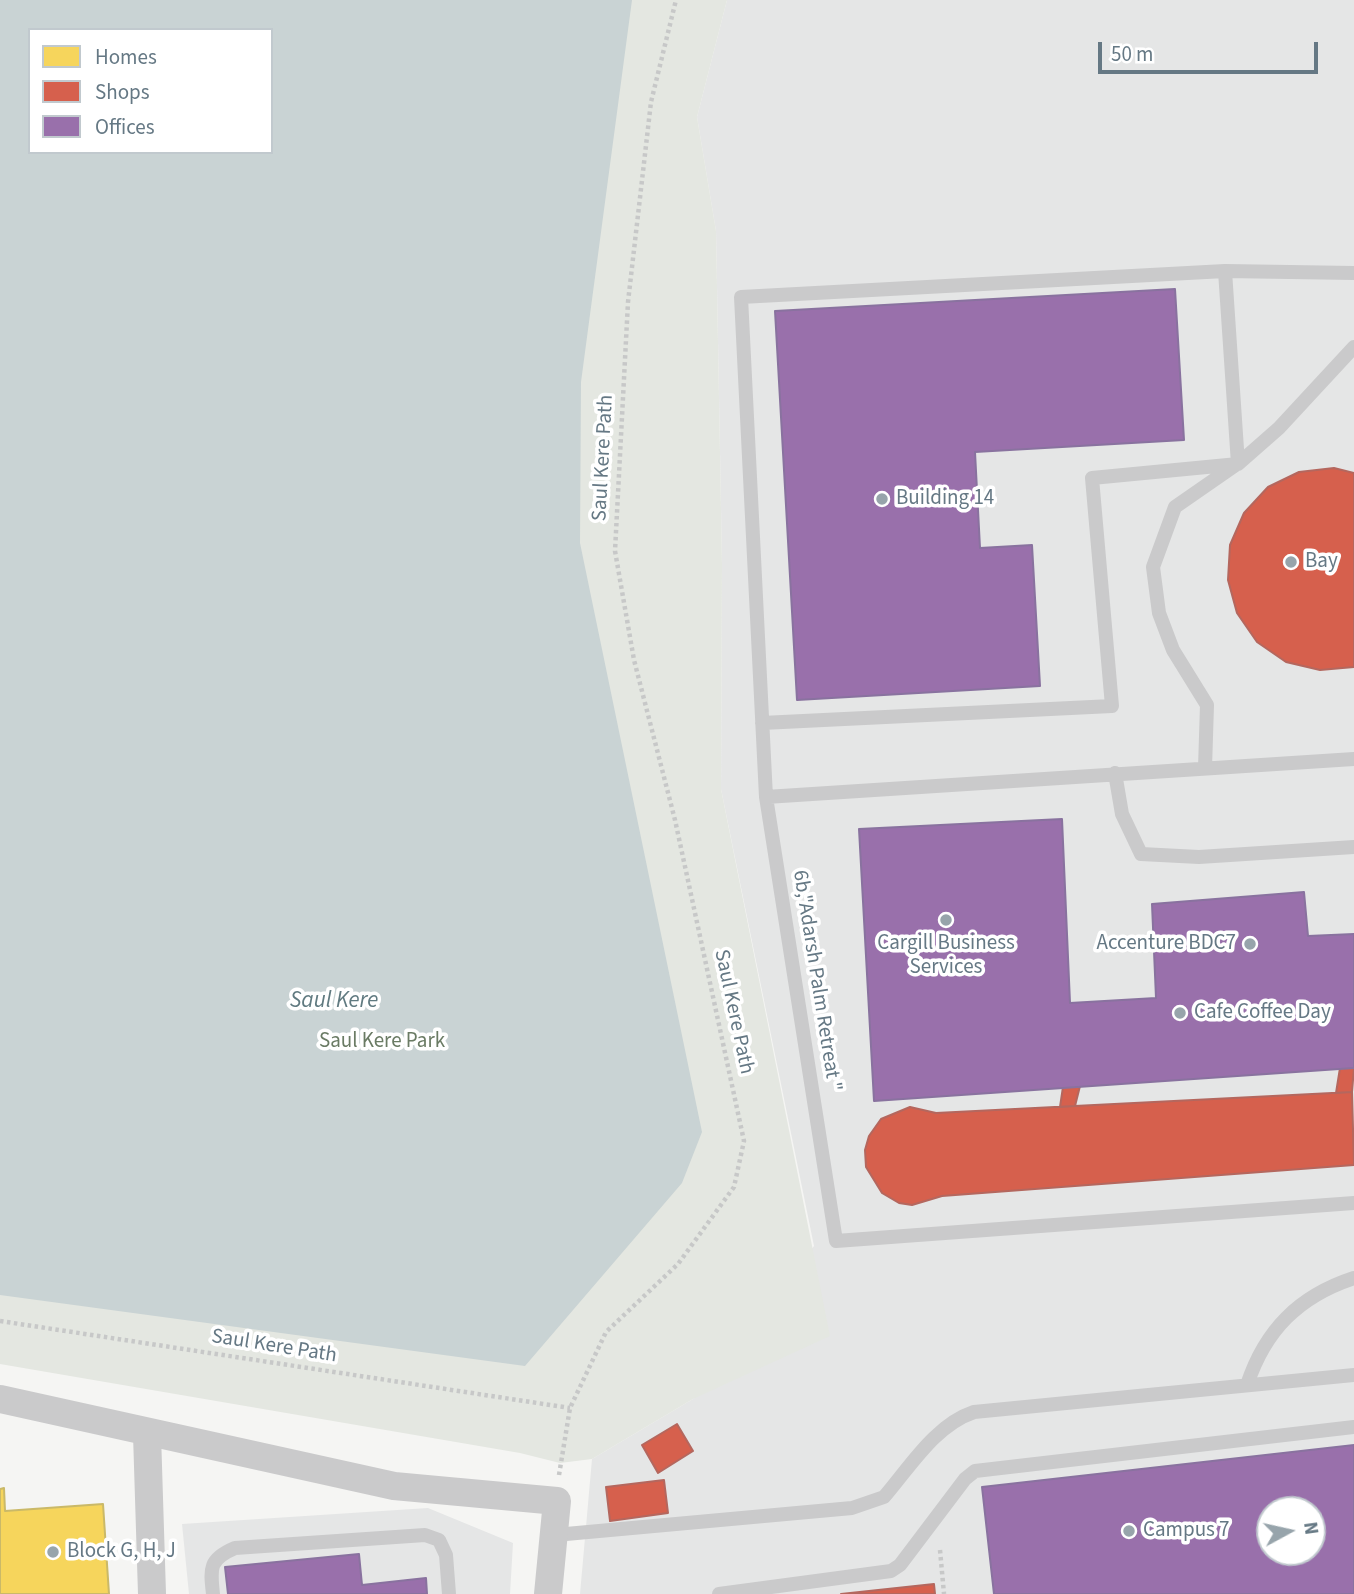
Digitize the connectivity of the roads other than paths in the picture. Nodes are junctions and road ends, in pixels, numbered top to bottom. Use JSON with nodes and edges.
{"nodes":[{"id":1,"x":1225,"y":271,"type":"junction"},
{"id":2,"x":1354,"y":273,"type":"edge"},
{"id":3,"x":1354,"y":347,"type":"edge"},
{"id":4,"x":1238,"y":464,"type":"junction"},
{"id":5,"x":762,"y":723,"type":"junction"},
{"id":6,"x":1354,"y":759,"type":"edge"},
{"id":7,"x":1205,"y":768,"type":"junction"},
{"id":8,"x":1115,"y":773,"type":"junction"},
{"id":9,"x":766,"y":797,"type":"junction"},
{"id":10,"x":1354,"y":846,"type":"edge"},
{"id":11,"x":1354,"y":1203,"type":"edge"},
{"id":12,"x":1354,"y":1278,"type":"edge"},
{"id":13,"x":1354,"y":1375,"type":"edge"},
{"id":14,"x":1247,"y":1385,"type":"junction"},
{"id":15,"x":0,"y":1399,"type":"edge"},
{"id":16,"x":1354,"y":1427,"type":"edge"},
{"id":17,"x":146,"y":1434,"type":"junction"},
{"id":18,"x":555,"y":1535,"type":"junction"},
{"id":19,"x":152,"y":1594,"type":"edge"},
{"id":20,"x":213,"y":1594,"type":"edge"},
{"id":21,"x":449,"y":1594,"type":"edge"},
{"id":22,"x":548,"y":1594,"type":"edge"},
{"id":23,"x":719,"y":1594,"type":"edge"}],
"edges":[{"from":1,"to":2,"type":"lane"},
{"from":1,"to":4,"type":"lane"},
{"from":1,"to":5,"type":"lane"},
{"from":3,"to":4,"type":"lane"},
{"from":4,"to":5,"type":"lane"},
{"from":4,"to":7,"type":"lane"},
{"from":5,"to":9,"type":"lane"},
{"from":6,"to":7,"type":"lane"},
{"from":7,"to":8,"type":"lane"},
{"from":8,"to":9,"type":"lane"},
{"from":8,"to":10,"type":"lane"},
{"from":9,"to":11,"type":"lane","name":"6b,\"Adarsh Palm Retreat \""},
{"from":12,"to":14,"type":"lane"},
{"from":13,"to":14,"type":"lane"},
{"from":14,"to":18,"type":"lane"},
{"from":15,"to":17,"type":"street"},
{"from":16,"to":23,"type":"lane"},
{"from":17,"to":18,"type":"street"},
{"from":17,"to":19,"type":"street"},
{"from":18,"to":22,"type":"street"},
{"from":20,"to":21,"type":"lane"}]}
